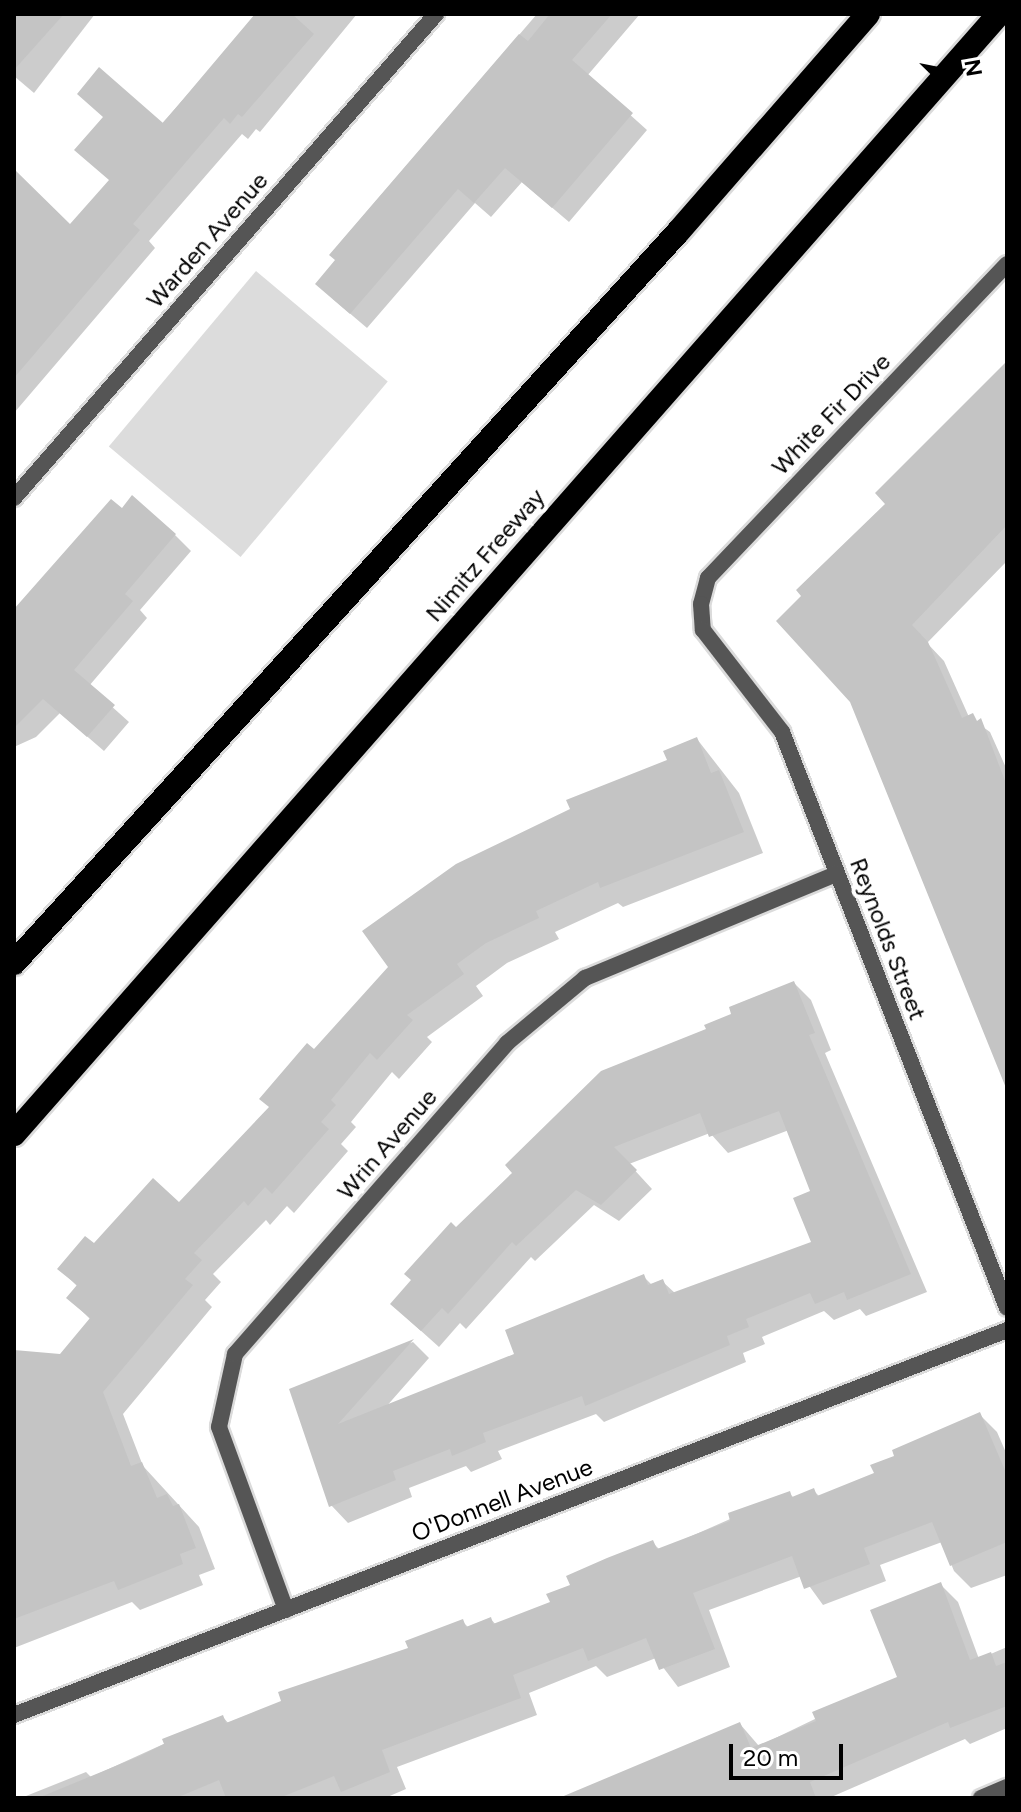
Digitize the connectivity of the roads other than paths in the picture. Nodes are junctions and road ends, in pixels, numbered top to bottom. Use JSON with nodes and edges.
{"nodes":[{"id":1,"x":436,"y":14,"type":"edge"},
{"id":2,"x":868,"y":14,"type":"edge"},
{"id":3,"x":999,"y":14,"type":"edge"},
{"id":4,"x":1007,"y":264,"type":"edge"},
{"id":5,"x":14,"y":498,"type":"edge"},
{"id":6,"x":701,"y":604,"type":"joint"},
{"id":7,"x":836,"y":874,"type":"junction"},
{"id":8,"x":14,"y":963,"type":"edge"},
{"id":9,"x":14,"y":1134,"type":"edge"},
{"id":10,"x":1007,"y":1308,"type":"edge"},
{"id":11,"x":1007,"y":1330,"type":"edge"},
{"id":12,"x":286,"y":1610,"type":"junction"},
{"id":13,"x":14,"y":1715,"type":"edge"},
{"id":14,"x":1007,"y":1787,"type":"edge"},
{"id":15,"x":981,"y":1798,"type":"edge"}],
"edges":[{"from":1,"to":5,"type":"street","name":"Warden Avenue"},
{"from":2,"to":8,"type":"highway"},
{"from":3,"to":9,"type":"highway","name":"Nimitz Freeway"},
{"from":4,"to":6,"type":"street","name":"White Fir Drive"},
{"from":6,"to":7,"type":"street","name":"Reynolds Street"},
{"from":7,"to":10,"type":"street","name":"Reynolds Street"},
{"from":7,"to":12,"type":"street","name":"Wrin Avenue"},
{"from":11,"to":12,"type":"street","name":"O'Donnell Avenue"},
{"from":12,"to":13,"type":"street","name":"O'Donnell Avenue"},
{"from":14,"to":15,"type":"street"}]}
